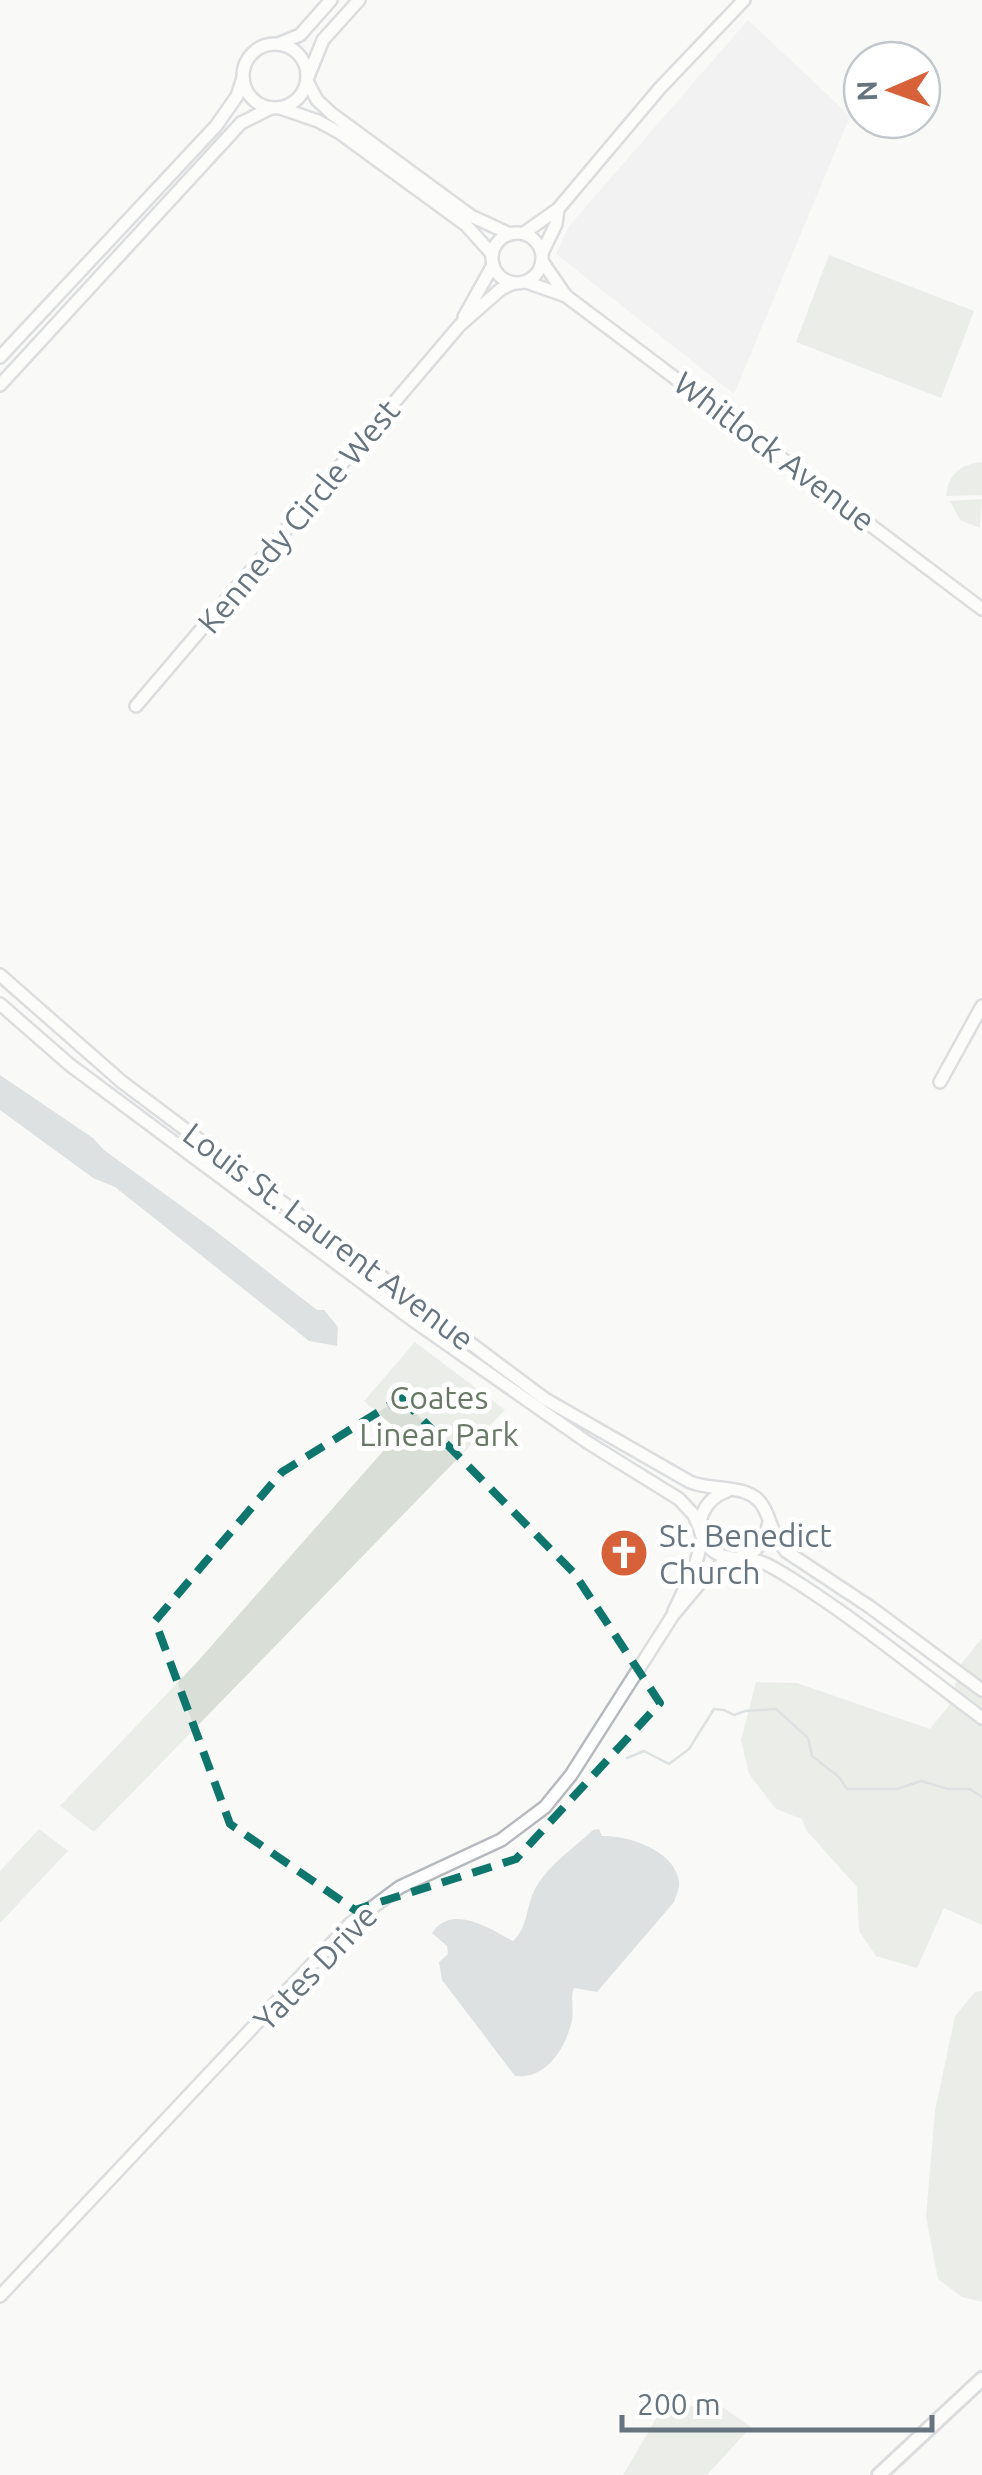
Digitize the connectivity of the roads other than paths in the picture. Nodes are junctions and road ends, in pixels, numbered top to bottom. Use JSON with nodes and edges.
{"nodes":[{"id":1,"x":332,"y":0,"type":"edge"},
{"id":2,"x":359,"y":0,"type":"edge"},
{"id":3,"x":744,"y":0,"type":"edge"},
{"id":4,"x":278,"y":44,"type":"junction"},
{"id":5,"x":242,"y":78,"type":"junction"},
{"id":6,"x":308,"y":80,"type":"junction"},
{"id":7,"x":276,"y":108,"type":"junction"},
{"id":8,"x":558,"y":209,"type":"junction"},
{"id":9,"x":517,"y":233,"type":"junction"},
{"id":10,"x":542,"y":257,"type":"junction"},
{"id":11,"x":493,"y":260,"type":"junction"},
{"id":12,"x":520,"y":282,"type":"junction"},
{"id":13,"x":566,"y":296,"type":"junction"},
{"id":14,"x":460,"y":325,"type":"junction"},
{"id":15,"x":0,"y":357,"type":"edge"},
{"id":16,"x":0,"y":385,"type":"edge"},
{"id":17,"x":982,"y":609,"type":"edge"},
{"id":18,"x":136,"y":706,"type":"dead end"},
{"id":19,"x":0,"y":976,"type":"edge"},
{"id":20,"x":0,"y":1004,"type":"edge"},
{"id":21,"x":982,"y":1006,"type":"edge"},
{"id":22,"x":940,"y":1082,"type":"dead end"},
{"id":23,"x":731,"y":1490,"type":"junction"},
{"id":24,"x":768,"y":1520,"type":"junction"},
{"id":25,"x":702,"y":1536,"type":"junction"},
{"id":26,"x":733,"y":1558,"type":"junction"},
{"id":27,"x":673,"y":1615,"type":"junction"},
{"id":28,"x":982,"y":1690,"type":"edge"},
{"id":29,"x":982,"y":1718,"type":"edge"},
{"id":30,"x":0,"y":2296,"type":"edge"},
{"id":31,"x":982,"y":2379,"type":"edge"},
{"id":32,"x":879,"y":2475,"type":"edge"}],
"edges":[{"from":1,"to":4,"type":"main road"},
{"from":2,"to":6,"type":"main road"},
{"from":3,"to":8,"type":"main road"},
{"from":4,"to":5,"type":"main road"},
{"from":4,"to":6,"type":"main road"},
{"from":5,"to":7,"type":"main road"},
{"from":5,"to":15,"type":"main road"},
{"from":6,"to":7,"type":"main road"},
{"from":6,"to":9,"type":"main road"},
{"from":7,"to":11,"type":"main road"},
{"from":7,"to":16,"type":"main road"},
{"from":8,"to":9,"type":"main road"},
{"from":8,"to":10,"type":"main road"},
{"from":9,"to":10,"type":"main road"},
{"from":9,"to":11,"type":"main road"},
{"from":10,"to":12,"type":"main road"},
{"from":10,"to":13,"type":"main road","name":"Whitlock Avenue"},
{"from":11,"to":12,"type":"main road"},
{"from":11,"to":14,"type":"main road","name":"Kennedy Circle West"},
{"from":12,"to":13,"type":"main road","name":"Whitlock Avenue"},
{"from":12,"to":14,"type":"main road","name":"Kennedy Circle West"},
{"from":13,"to":17,"type":"main road","name":"Whitlock Avenue"},
{"from":14,"to":18,"type":"main road","name":"Kennedy Circle West"},
{"from":19,"to":23,"type":"main road","name":"Louis St. Laurent Avenue"},
{"from":20,"to":25,"type":"main road","name":"Louis St. Laurent Avenue"},
{"from":21,"to":22,"type":"main road"},
{"from":23,"to":24,"type":"main road"},
{"from":23,"to":25,"type":"main road"},
{"from":24,"to":26,"type":"main road"},
{"from":24,"to":28,"type":"main road"},
{"from":25,"to":26,"type":"main road"},
{"from":25,"to":27,"type":"main road","name":"Yates Drive"},
{"from":26,"to":27,"type":"main road","name":"Yates Drive"},
{"from":26,"to":29,"type":"main road"},
{"from":27,"to":30,"type":"main road","name":"Yates Drive"},
{"from":31,"to":32,"type":"main road"}]}
